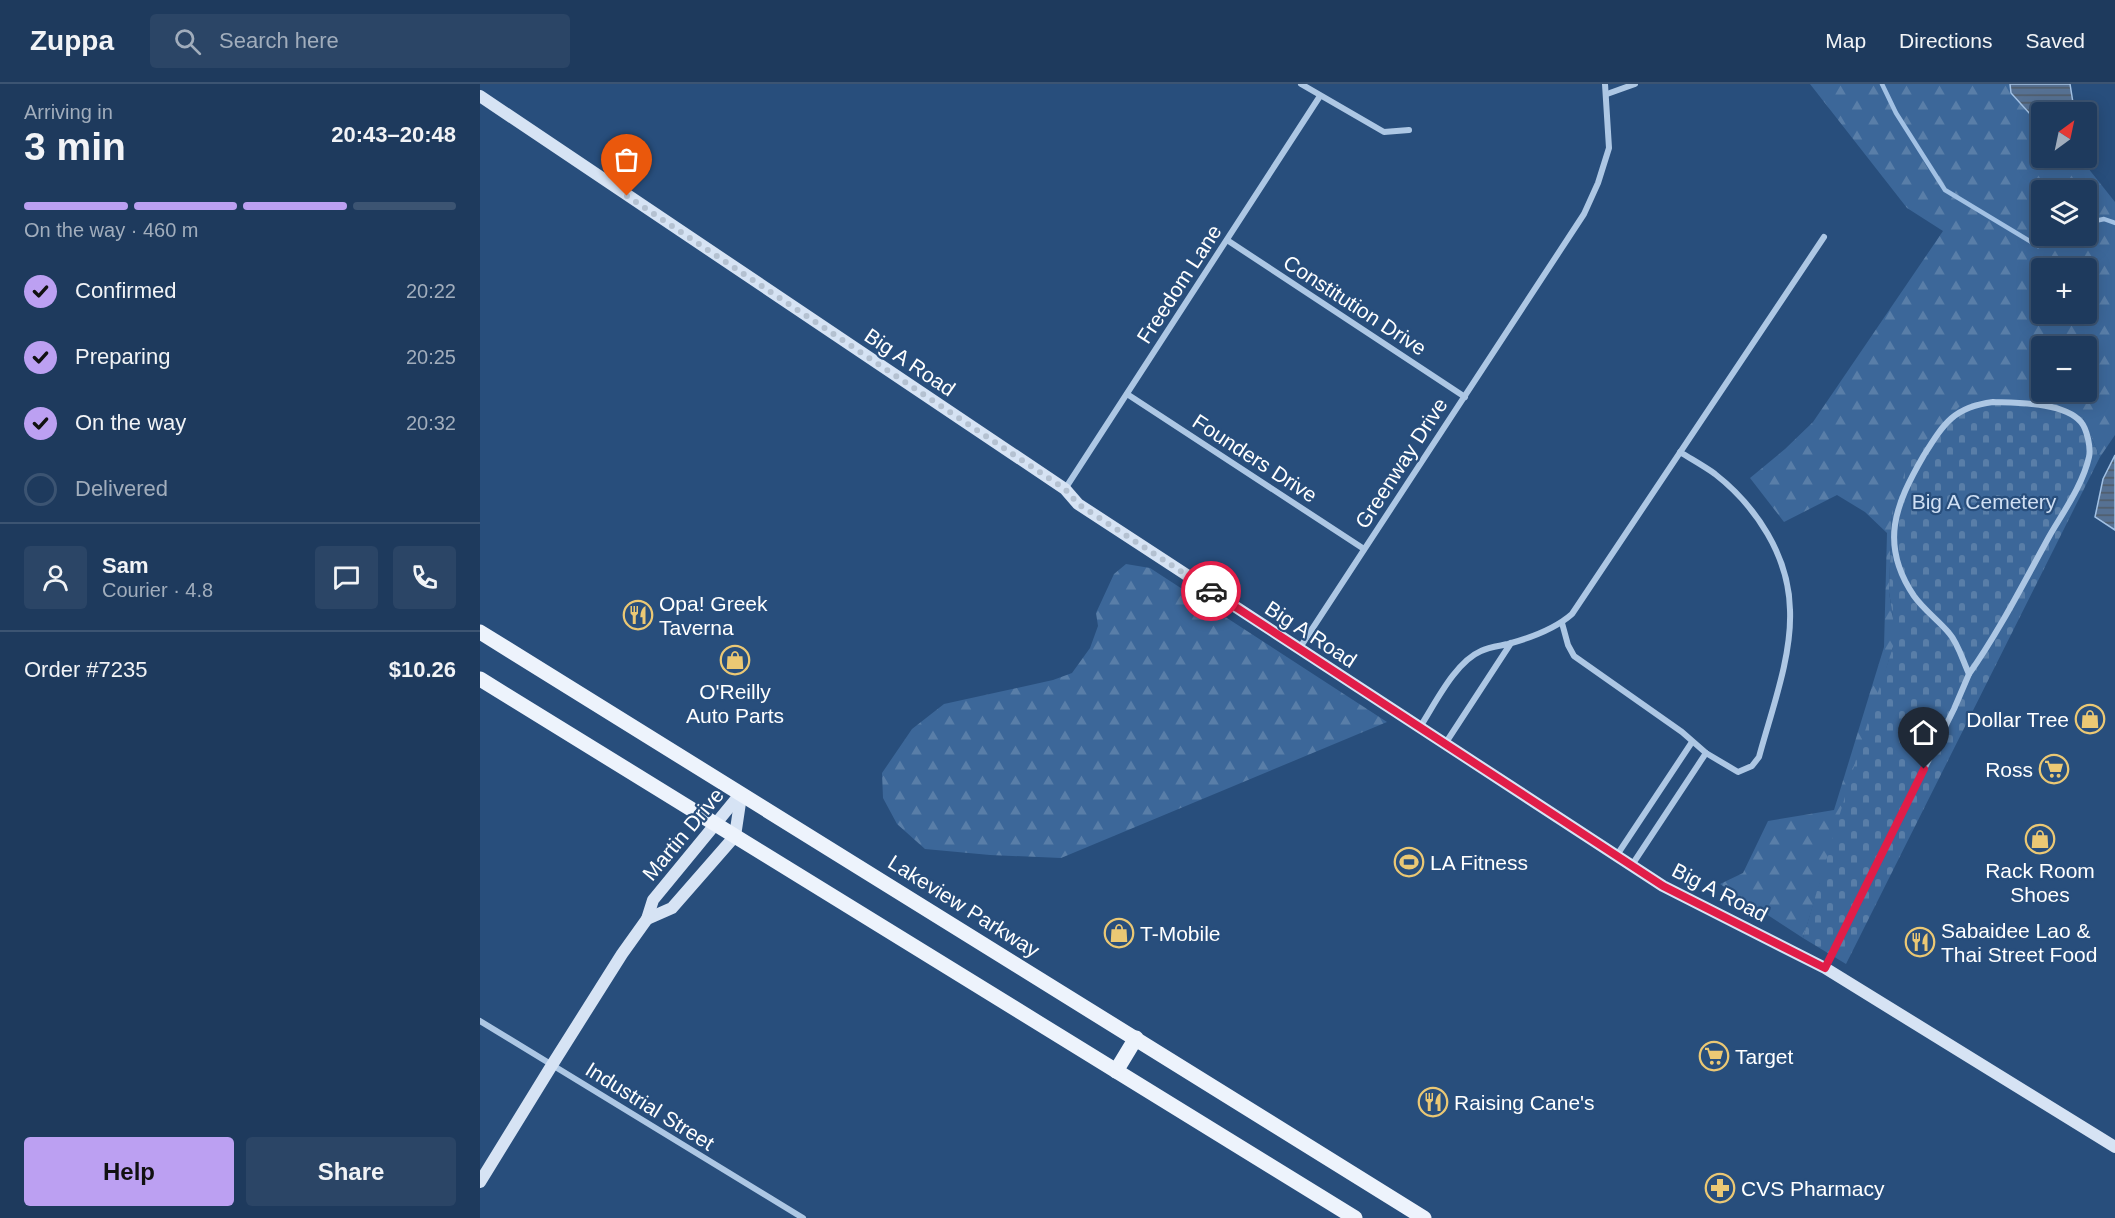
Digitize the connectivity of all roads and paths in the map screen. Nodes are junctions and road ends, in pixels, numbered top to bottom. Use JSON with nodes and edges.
{"nodes":[{"id":1,"x":1301,"y":84,"type":"edge"},
{"id":2,"x":1605,"y":84,"type":"edge"},
{"id":3,"x":1635,"y":84,"type":"edge"},
{"id":4,"x":1607,"y":94,"type":"junction"},
{"id":5,"x":480,"y":96,"type":"edge"},
{"id":6,"x":1320,"y":96,"type":"junction"},
{"id":7,"x":1409,"y":130,"type":"dead end"},
{"id":8,"x":1824,"y":237,"type":"dead end"},
{"id":9,"x":1227,"y":240,"type":"junction"},
{"id":10,"x":1127,"y":394,"type":"junction"},
{"id":11,"x":1465,"y":397,"type":"junction"},
{"id":12,"x":1680,"y":452,"type":"junction"},
{"id":13,"x":1065,"y":489,"type":"junction"},
{"id":14,"x":1364,"y":549,"type":"junction"},
{"id":15,"x":1563,"y":622,"type":"junction"},
{"id":16,"x":480,"y":632,"type":"edge"},
{"id":17,"x":1511,"y":643,"type":"junction"},
{"id":18,"x":1299,"y":649,"type":"junction"},
{"id":19,"x":1969,"y":674,"type":"junction"},
{"id":20,"x":480,"y":679,"type":"edge"},
{"id":21,"x":1419,"y":728,"type":"junction"},
{"id":22,"x":1692,"y":742,"type":"junction"},
{"id":23,"x":1445,"y":744,"type":"junction"},
{"id":24,"x":1706,"y":753,"type":"junction"},
{"id":25,"x":741,"y":793,"type":"junction"},
{"id":26,"x":716,"y":824,"type":"junction"},
{"id":27,"x":735,"y":836,"type":"junction"},
{"id":28,"x":1617,"y":855,"type":"junction"},
{"id":29,"x":1632,"y":865,"type":"junction"},
{"id":30,"x":647,"y":920,"type":"junction"},
{"id":31,"x":1825,"y":968,"type":"junction"},
{"id":32,"x":480,"y":1020,"type":"edge"},
{"id":33,"x":1137,"y":1038,"type":"junction"},
{"id":34,"x":552,"y":1065,"type":"junction"},
{"id":35,"x":1116,"y":1071,"type":"junction"},
{"id":36,"x":2115,"y":1147,"type":"edge"},
{"id":37,"x":480,"y":1182,"type":"edge"},
{"id":38,"x":803,"y":1218,"type":"edge"},
{"id":39,"x":1355,"y":1218,"type":"edge"},
{"id":40,"x":1424,"y":1218,"type":"edge"}],
"edges":[{"from":1,"to":6,"type":"street"},
{"from":2,"to":4,"type":"street","name":"Greenway Drive"},
{"from":3,"to":4,"type":"street"},
{"from":4,"to":11,"type":"street","name":"Greenway Drive"},
{"from":5,"to":13,"type":"street","name":"Big A Road"},
{"from":6,"to":7,"type":"street"},
{"from":6,"to":9,"type":"street","name":"Freedom Lane"},
{"from":8,"to":12,"type":"street"},
{"from":9,"to":10,"type":"street","name":"Freedom Lane"},
{"from":9,"to":11,"type":"street","name":"Constitution Drive"},
{"from":10,"to":13,"type":"street","name":"Freedom Lane"},
{"from":10,"to":14,"type":"street","name":"Founders Drive"},
{"from":11,"to":14,"type":"street","name":"Greenway Drive"},
{"from":12,"to":15,"type":"street"},
{"from":12,"to":24,"type":"street"},
{"from":13,"to":18,"type":"street","name":"Big A Road"},
{"from":14,"to":18,"type":"street","name":"Greenway Drive"},
{"from":15,"to":17,"type":"street"},
{"from":15,"to":22,"type":"street"},
{"from":16,"to":25,"type":"main road","name":"Lakeview Parkway"},
{"from":17,"to":21,"type":"street"},
{"from":17,"to":23,"type":"street"},
{"from":18,"to":21,"type":"street","name":"Big A Road"},
{"from":19,"to":19,"type":"street"},
{"from":19,"to":31,"type":"street"},
{"from":20,"to":26,"type":"main road"},
{"from":21,"to":23,"type":"street","name":"Big A Road"},
{"from":22,"to":24,"type":"street"},
{"from":22,"to":28,"type":"street"},
{"from":23,"to":28,"type":"street","name":"Big A Road"},
{"from":24,"to":29,"type":"street"},
{"from":25,"to":26,"type":"street","name":"Martin Drive"},
{"from":25,"to":27,"type":"street","name":"Martin Drive"},
{"from":25,"to":33,"type":"main road","name":"Lakeview Parkway"},
{"from":26,"to":27,"type":"main road"},
{"from":26,"to":30,"type":"street","name":"Martin Drive"},
{"from":27,"to":30,"type":"street","name":"Martin Drive"},
{"from":27,"to":35,"type":"main road"},
{"from":28,"to":29,"type":"street","name":"Big A Road"},
{"from":29,"to":31,"type":"street","name":"Big A Road"},
{"from":30,"to":34,"type":"street","name":"Martin Drive"},
{"from":31,"to":36,"type":"street","name":"Big A Road"},
{"from":32,"to":34,"type":"street","name":"Industrial Street"},
{"from":33,"to":35,"type":"main road"},
{"from":33,"to":40,"type":"main road","name":"Lakeview Parkway"},
{"from":34,"to":37,"type":"street","name":"Martin Drive"},
{"from":34,"to":38,"type":"street","name":"Industrial Street"},
{"from":35,"to":39,"type":"main road"}]}
